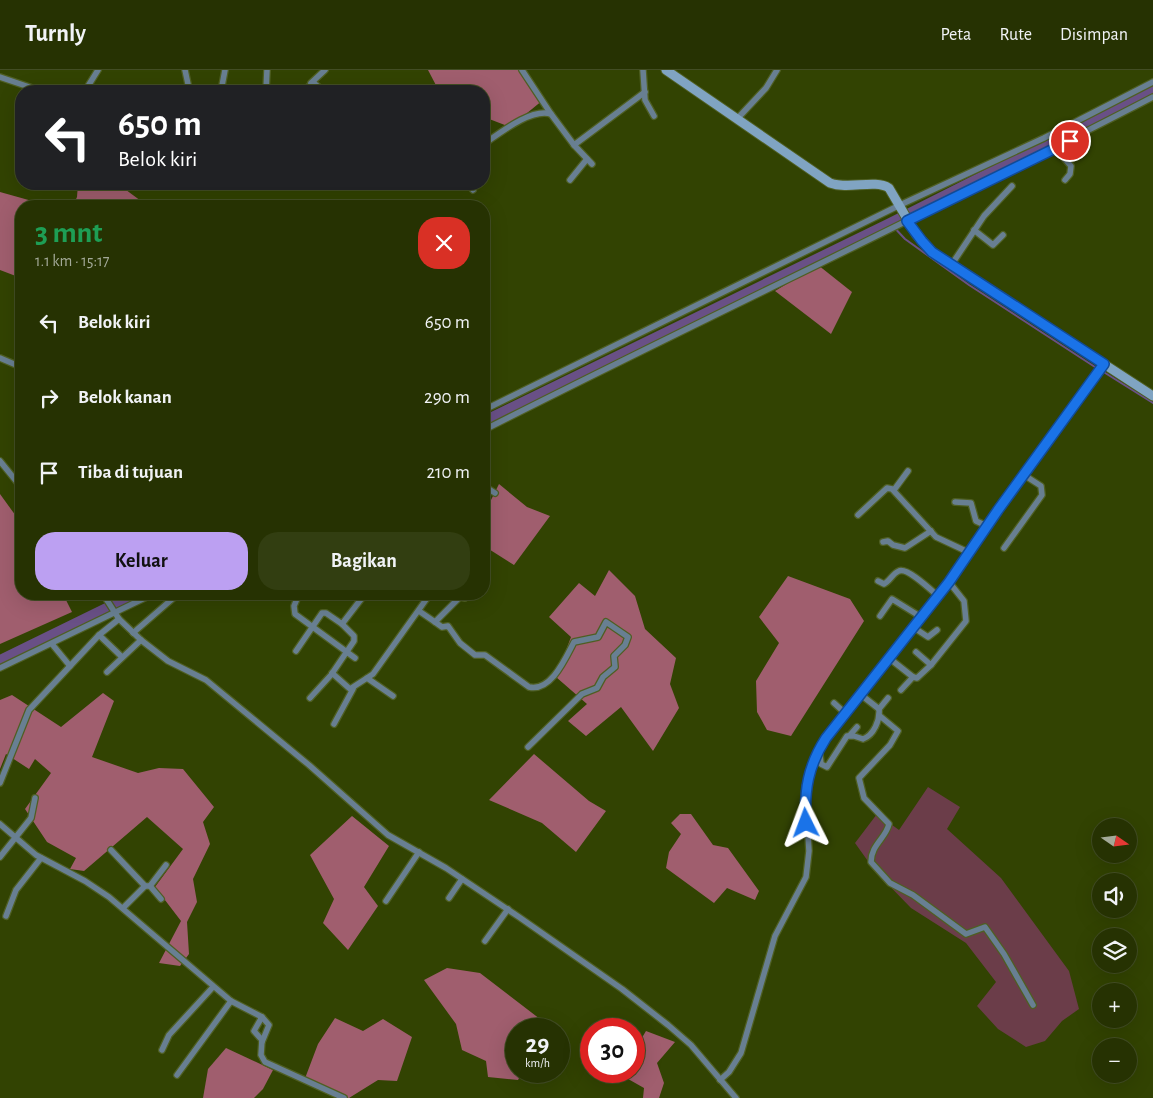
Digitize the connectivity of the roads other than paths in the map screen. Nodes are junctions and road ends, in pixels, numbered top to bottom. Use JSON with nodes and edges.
{"nodes":[{"id":1,"x":98,"y":70,"type":"edge"},
{"id":2,"x":185,"y":70,"type":"edge"},
{"id":3,"x":224,"y":70,"type":"edge"},
{"id":4,"x":266,"y":70,"type":"edge"},
{"id":5,"x":325,"y":70,"type":"edge"},
{"id":6,"x":523,"y":70,"type":"edge"},
{"id":7,"x":643,"y":70,"type":"edge"},
{"id":8,"x":666,"y":70,"type":"edge"},
{"id":9,"x":778,"y":70,"type":"edge"},
{"id":10,"x":0,"y":77,"type":"edge"},
{"id":11,"x":1153,"y":82,"type":"edge"},
{"id":12,"x":311,"y":83,"type":"junction"},
{"id":13,"x":23,"y":85,"type":"edge"},
{"id":14,"x":89,"y":85,"type":"edge"},
{"id":15,"x":188,"y":85,"type":"edge"},
{"id":16,"x":222,"y":85,"type":"edge"},
{"id":17,"x":266,"y":85,"type":"edge"},
{"id":18,"x":309,"y":85,"type":"edge"},
{"id":19,"x":317,"y":85,"type":"edge"},
{"id":20,"x":645,"y":92,"type":"junction"},
{"id":21,"x":1153,"y":97,"type":"edge"},
{"id":22,"x":550,"y":114,"type":"junction"},
{"id":23,"x":654,"y":116,"type":"dead end"},
{"id":24,"x":737,"y":119,"type":"junction"},
{"id":25,"x":490,"y":140,"type":"edge"},
{"id":26,"x":574,"y":145,"type":"junction"},
{"id":27,"x":1055,"y":148,"type":"junction"},
{"id":28,"x":587,"y":159,"type":"junction"},
{"id":29,"x":592,"y":164,"type":"dead end"},
{"id":30,"x":570,"y":180,"type":"dead end"},
{"id":31,"x":1065,"y":180,"type":"dead end"},
{"id":32,"x":1012,"y":186,"type":"dead end"},
{"id":33,"x":901,"y":207,"type":"junction"},
{"id":34,"x":907,"y":220,"type":"junction"},
{"id":35,"x":974,"y":230,"type":"junction"},
{"id":36,"x":1003,"y":234,"type":"dead end"},
{"id":37,"x":952,"y":264,"type":"junction"},
{"id":38,"x":0,"y":358,"type":"edge"},
{"id":39,"x":15,"y":364,"type":"edge"},
{"id":40,"x":1101,"y":368,"type":"junction"},
{"id":41,"x":1153,"y":396,"type":"edge"},
{"id":42,"x":490,"y":407,"type":"edge"},
{"id":43,"x":490,"y":427,"type":"edge"},
{"id":44,"x":0,"y":461,"type":"edge"},
{"id":45,"x":908,"y":470,"type":"dead end"},
{"id":46,"x":1024,"y":475,"type":"junction"},
{"id":47,"x":15,"y":478,"type":"edge"},
{"id":48,"x":490,"y":489,"type":"edge"},
{"id":49,"x":894,"y":490,"type":"junction"},
{"id":50,"x":495,"y":492,"type":"dead end"},
{"id":51,"x":955,"y":502,"type":"dead end"},
{"id":52,"x":858,"y":515,"type":"dead end"},
{"id":53,"x":986,"y":526,"type":"junction"},
{"id":54,"x":931,"y":531,"type":"junction"},
{"id":55,"x":883,"y":542,"type":"dead end"},
{"id":56,"x":1004,"y":548,"type":"dead end"},
{"id":57,"x":968,"y":552,"type":"junction"},
{"id":58,"x":878,"y":581,"type":"dead end"},
{"id":59,"x":949,"y":582,"type":"junction"},
{"id":60,"x":938,"y":596,"type":"junction"},
{"id":61,"x":106,"y":600,"type":"edge"},
{"id":62,"x":141,"y":600,"type":"edge"},
{"id":63,"x":171,"y":600,"type":"edge"},
{"id":64,"x":296,"y":600,"type":"edge"},
{"id":65,"x":360,"y":600,"type":"edge"},
{"id":66,"x":425,"y":600,"type":"edge"},
{"id":67,"x":456,"y":600,"type":"edge"},
{"id":68,"x":419,"y":611,"type":"junction"},
{"id":69,"x":114,"y":612,"type":"junction"},
{"id":70,"x":880,"y":616,"type":"dead end"},
{"id":71,"x":921,"y":617,"type":"junction"},
{"id":72,"x":119,"y":619,"type":"junction"},
{"id":73,"x":435,"y":622,"type":"junction"},
{"id":74,"x":342,"y":624,"type":"junction"},
{"id":75,"x":311,"y":627,"type":"junction"},
{"id":76,"x":913,"y":628,"type":"junction"},
{"id":77,"x":937,"y":630,"type":"dead end"},
{"id":78,"x":133,"y":633,"type":"junction"},
{"id":79,"x":99,"y":635,"type":"junction"},
{"id":80,"x":141,"y":640,"type":"junction"},
{"id":81,"x":52,"y":644,"type":"junction"},
{"id":82,"x":296,"y":651,"type":"dead end"},
{"id":83,"x":348,"y":652,"type":"junction"},
{"id":84,"x":916,"y":652,"type":"dead end"},
{"id":85,"x":122,"y":657,"type":"junction"},
{"id":86,"x":355,"y":658,"type":"dead end"},
{"id":87,"x":889,"y":658,"type":"junction"},
{"id":88,"x":931,"y":665,"type":"junction"},
{"id":89,"x":70,"y":666,"type":"junction"},
{"id":90,"x":0,"y":668,"type":"edge"},
{"id":91,"x":107,"y":672,"type":"dead end"},
{"id":92,"x":332,"y":673,"type":"junction"},
{"id":93,"x":912,"y":677,"type":"junction"},
{"id":94,"x":367,"y":678,"type":"junction"},
{"id":95,"x":354,"y":689,"type":"junction"},
{"id":96,"x":901,"y":690,"type":"dead end"},
{"id":97,"x":860,"y":694,"type":"junction"},
{"id":98,"x":393,"y":696,"type":"dead end"},
{"id":99,"x":310,"y":698,"type":"dead end"},
{"id":100,"x":888,"y":698,"type":"dead end"},
{"id":101,"x":834,"y":703,"type":"dead end"},
{"id":102,"x":879,"y":709,"type":"junction"},
{"id":103,"x":845,"y":713,"type":"junction"},
{"id":104,"x":880,"y":716,"type":"junction"},
{"id":105,"x":334,"y":724,"type":"dead end"},
{"id":106,"x":856,"y":727,"type":"dead end"},
{"id":107,"x":850,"y":735,"type":"junction"},
{"id":108,"x":528,"y":747,"type":"dead end"},
{"id":109,"x":817,"y":753,"type":"junction"},
{"id":110,"x":0,"y":783,"type":"edge"},
{"id":111,"x":35,"y":798,"type":"dead end"},
{"id":112,"x":0,"y":824,"type":"edge"},
{"id":113,"x":14,"y":837,"type":"junction"},
{"id":114,"x":111,"y":850,"type":"dead end"},
{"id":115,"x":419,"y":852,"type":"junction"},
{"id":116,"x":0,"y":857,"type":"edge"},
{"id":117,"x":41,"y":858,"type":"junction"},
{"id":118,"x":166,"y":865,"type":"dead end"},
{"id":119,"x":462,"y":879,"type":"junction"},
{"id":120,"x":147,"y":886,"type":"junction"},
{"id":121,"x":449,"y":898,"type":"dead end"},
{"id":122,"x":162,"y":899,"type":"dead end"},
{"id":123,"x":386,"y":901,"type":"dead end"},
{"id":124,"x":123,"y":908,"type":"junction"},
{"id":125,"x":508,"y":910,"type":"junction"},
{"id":126,"x":6,"y":916,"type":"dead end"},
{"id":127,"x":485,"y":941,"type":"dead end"},
{"id":128,"x":213,"y":987,"type":"junction"},
{"id":129,"x":231,"y":1002,"type":"junction"},
{"id":130,"x":1033,"y":1005,"type":"dead end"},
{"id":131,"x":262,"y":1017,"type":"junction"},
{"id":132,"x":262,"y":1042,"type":"junction"},
{"id":133,"x":162,"y":1050,"type":"dead end"},
{"id":134,"x":177,"y":1075,"type":"dead end"},
{"id":135,"x":720,"y":1080,"type":"junction"},
{"id":136,"x":344,"y":1098,"type":"edge"},
{"id":137,"x":736,"y":1098,"type":"edge"}],
"edges":[{"from":1,"to":14,"type":"street"},
{"from":2,"to":15,"type":"street"},
{"from":3,"to":16,"type":"street"},
{"from":4,"to":17,"type":"street"},
{"from":5,"to":12,"type":"street"},
{"from":6,"to":22,"type":"street"},
{"from":7,"to":20,"type":"street"},
{"from":8,"to":24,"type":"main road"},
{"from":9,"to":24,"type":"street"},
{"from":10,"to":13,"type":"street"},
{"from":11,"to":33,"type":"street"},
{"from":12,"to":18,"type":"street"},
{"from":12,"to":19,"type":"street"},
{"from":20,"to":23,"type":"street"},
{"from":20,"to":26,"type":"street"},
{"from":21,"to":27,"type":"street"},
{"from":22,"to":25,"type":"street"},
{"from":22,"to":26,"type":"street"},
{"from":24,"to":33,"type":"main road"},
{"from":26,"to":28,"type":"street"},
{"from":27,"to":31,"type":"street"},
{"from":27,"to":34,"type":"street"},
{"from":28,"to":29,"type":"street"},
{"from":28,"to":30,"type":"street"},
{"from":32,"to":35,"type":"street"},
{"from":33,"to":34,"type":"main road"},
{"from":33,"to":42,"type":"street"},
{"from":34,"to":37,"type":"main road"},
{"from":34,"to":43,"type":"street"},
{"from":35,"to":36,"type":"street"},
{"from":35,"to":37,"type":"street"},
{"from":37,"to":40,"type":"main road"},
{"from":38,"to":39,"type":"street"},
{"from":40,"to":41,"type":"main road"},
{"from":40,"to":46,"type":"street"},
{"from":44,"to":47,"type":"street"},
{"from":45,"to":49,"type":"street"},
{"from":46,"to":53,"type":"street"},
{"from":46,"to":56,"type":"street"},
{"from":48,"to":50,"type":"street"},
{"from":49,"to":52,"type":"street"},
{"from":49,"to":54,"type":"street"},
{"from":51,"to":53,"type":"street"},
{"from":53,"to":57,"type":"street"},
{"from":54,"to":55,"type":"street"},
{"from":54,"to":57,"type":"street"},
{"from":57,"to":59,"type":"street"},
{"from":58,"to":60,"type":"street"},
{"from":59,"to":60,"type":"street"},
{"from":59,"to":88,"type":"street"},
{"from":60,"to":71,"type":"street"},
{"from":61,"to":69,"type":"street"},
{"from":62,"to":69,"type":"street"},
{"from":63,"to":78,"type":"street"},
{"from":64,"to":75,"type":"street"},
{"from":65,"to":74,"type":"street"},
{"from":66,"to":68,"type":"street"},
{"from":67,"to":73,"type":"street"},
{"from":68,"to":73,"type":"street"},
{"from":68,"to":94,"type":"street"},
{"from":69,"to":72,"type":"street"},
{"from":69,"to":81,"type":"street"},
{"from":70,"to":71,"type":"street"},
{"from":71,"to":76,"type":"street"},
{"from":72,"to":78,"type":"street"},
{"from":72,"to":79,"type":"street"},
{"from":73,"to":108,"type":"street"},
{"from":74,"to":75,"type":"street"},
{"from":74,"to":83,"type":"street"},
{"from":75,"to":82,"type":"street"},
{"from":75,"to":83,"type":"street"},
{"from":76,"to":77,"type":"street"},
{"from":76,"to":87,"type":"street"},
{"from":78,"to":80,"type":"street"},
{"from":79,"to":85,"type":"street"},
{"from":79,"to":89,"type":"street"},
{"from":80,"to":85,"type":"street"},
{"from":80,"to":115,"type":"street"},
{"from":81,"to":89,"type":"street"},
{"from":81,"to":90,"type":"street"},
{"from":83,"to":86,"type":"street"},
{"from":83,"to":92,"type":"street"},
{"from":84,"to":88,"type":"street"},
{"from":85,"to":91,"type":"street"},
{"from":87,"to":93,"type":"street"},
{"from":87,"to":97,"type":"street"},
{"from":88,"to":93,"type":"street"},
{"from":89,"to":110,"type":"street"},
{"from":92,"to":95,"type":"street"},
{"from":92,"to":99,"type":"street"},
{"from":93,"to":96,"type":"street"},
{"from":94,"to":95,"type":"street"},
{"from":94,"to":98,"type":"street"},
{"from":95,"to":105,"type":"street"},
{"from":97,"to":102,"type":"street"},
{"from":97,"to":103,"type":"street"},
{"from":100,"to":102,"type":"street"},
{"from":101,"to":103,"type":"street"},
{"from":102,"to":104,"type":"street"},
{"from":103,"to":109,"type":"street"},
{"from":104,"to":107,"type":"street"},
{"from":104,"to":130,"type":"street"},
{"from":106,"to":107,"type":"street"},
{"from":107,"to":109,"type":"street"},
{"from":109,"to":135,"type":"street"},
{"from":111,"to":113,"type":"street"},
{"from":112,"to":113,"type":"street"},
{"from":113,"to":116,"type":"street"},
{"from":113,"to":117,"type":"street"},
{"from":114,"to":120,"type":"street"},
{"from":115,"to":119,"type":"street"},
{"from":115,"to":123,"type":"street"},
{"from":117,"to":124,"type":"street"},
{"from":117,"to":126,"type":"street"},
{"from":118,"to":120,"type":"street"},
{"from":119,"to":121,"type":"street"},
{"from":119,"to":125,"type":"street"},
{"from":120,"to":122,"type":"street"},
{"from":120,"to":124,"type":"street"},
{"from":124,"to":128,"type":"street"},
{"from":125,"to":127,"type":"street"},
{"from":125,"to":135,"type":"street"},
{"from":128,"to":129,"type":"street"},
{"from":128,"to":133,"type":"street"},
{"from":129,"to":131,"type":"street"},
{"from":129,"to":134,"type":"street"},
{"from":131,"to":132,"type":"street"},
{"from":131,"to":132,"type":"street"},
{"from":132,"to":136,"type":"street"},
{"from":135,"to":137,"type":"street"}]}
